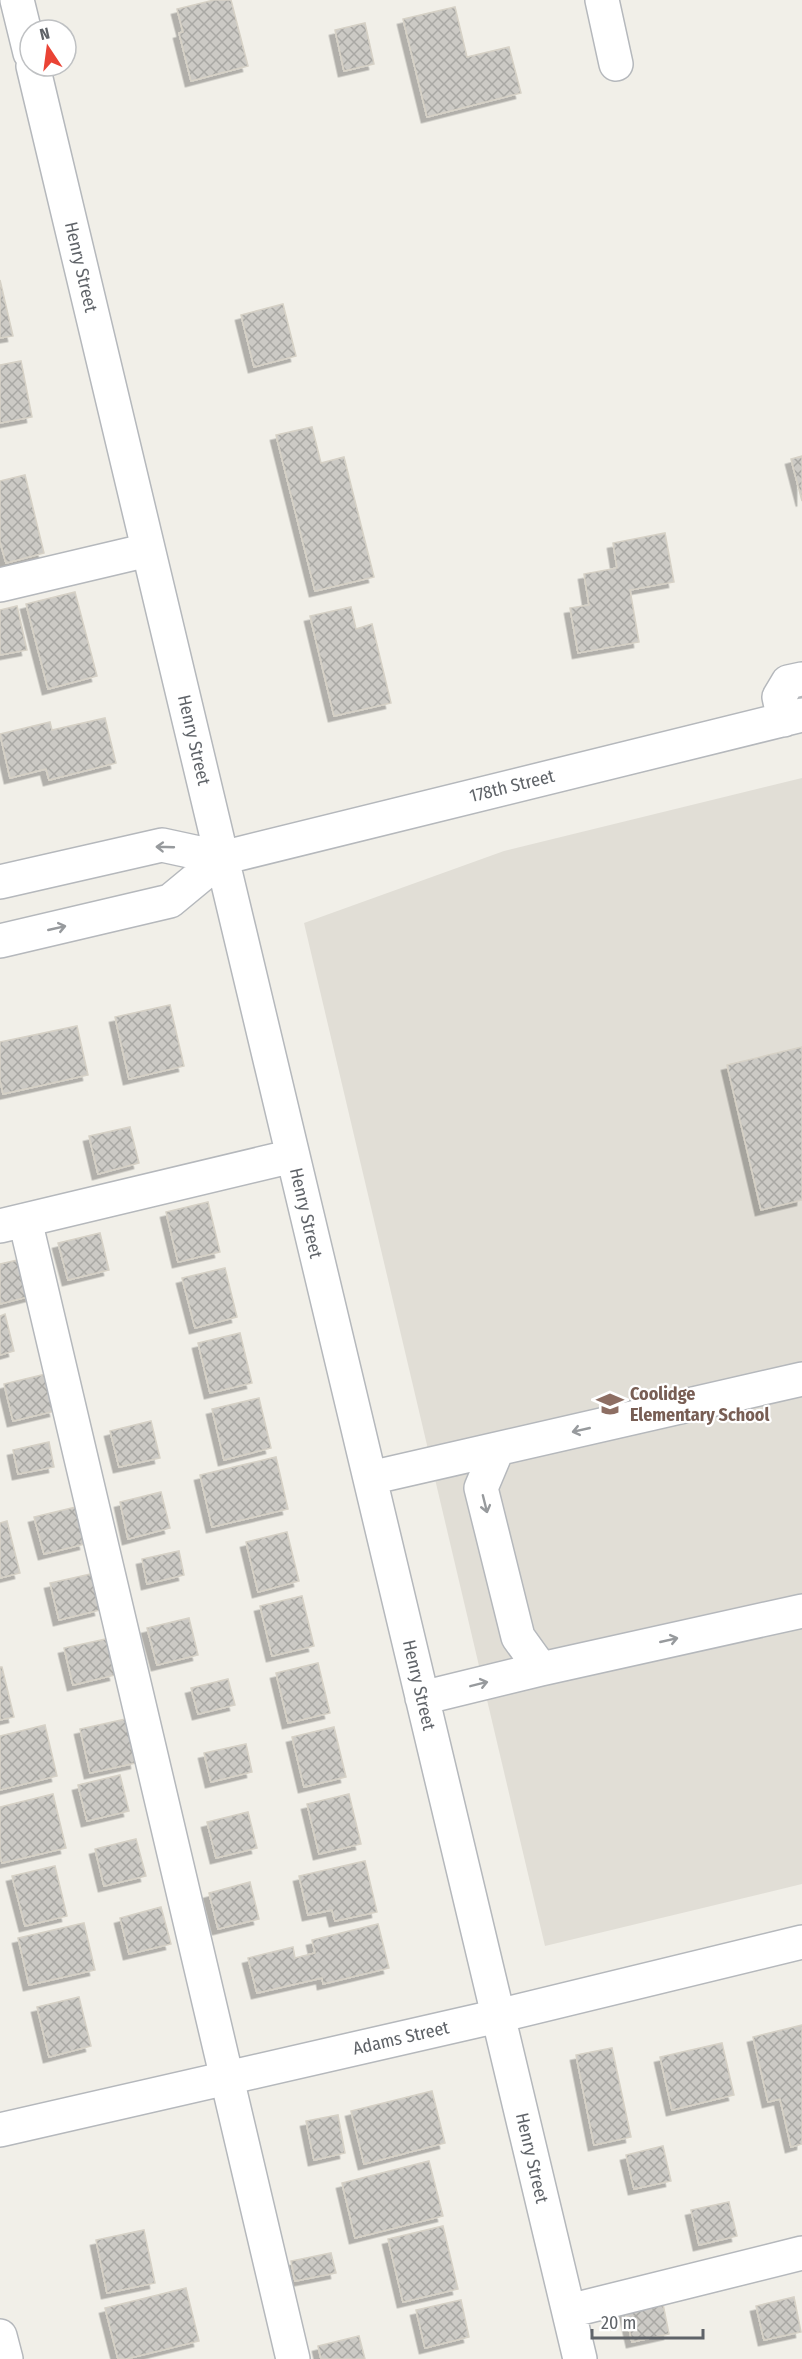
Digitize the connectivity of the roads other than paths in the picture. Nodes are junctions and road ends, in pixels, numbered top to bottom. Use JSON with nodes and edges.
{"nodes":[{"id":1,"x":17,"y":0,"type":"edge"},
{"id":2,"x":602,"y":0,"type":"edge"},
{"id":3,"x":21,"y":18,"type":"edge"},
{"id":4,"x":616,"y":64,"type":"dead end"},
{"id":5,"x":36,"y":78,"type":"edge"},
{"id":6,"x":148,"y":550,"type":"junction"},
{"id":7,"x":0,"y":585,"type":"edge"},
{"id":8,"x":802,"y":679,"type":"edge"},
{"id":9,"x":793,"y":717,"type":"edge"},
{"id":10,"x":222,"y":858,"type":"junction"},
{"id":11,"x":0,"y":882,"type":"edge"},
{"id":12,"x":0,"y":941,"type":"edge"},
{"id":13,"x":293,"y":1156,"type":"junction"},
{"id":14,"x":12,"y":1223,"type":"edge"},
{"id":15,"x":802,"y":1379,"type":"edge"},
{"id":16,"x":497,"y":1450,"type":"junction"},
{"id":17,"x":370,"y":1478,"type":"junction"},
{"id":18,"x":802,"y":1611,"type":"edge"},
{"id":19,"x":541,"y":1669,"type":"junction"},
{"id":20,"x":422,"y":1698,"type":"junction"},
{"id":21,"x":802,"y":1942,"type":"edge"},
{"id":22,"x":498,"y":2016,"type":"junction"},
{"id":23,"x":227,"y":2078,"type":"junction"},
{"id":24,"x":0,"y":2130,"type":"edge"},
{"id":25,"x":802,"y":2253,"type":"edge"},
{"id":26,"x":569,"y":2311,"type":"junction"},
{"id":27,"x":0,"y":2336,"type":"edge"},
{"id":28,"x":6,"y":2359,"type":"edge"},
{"id":29,"x":293,"y":2359,"type":"edge"},
{"id":30,"x":580,"y":2359,"type":"edge"}],
"edges":[{"from":1,"to":3,"type":"street"},
{"from":2,"to":4,"type":"street"},
{"from":5,"to":6,"type":"street","name":"Henry Street"},
{"from":6,"to":7,"type":"street"},
{"from":6,"to":10,"type":"street","name":"Henry Street"},
{"from":8,"to":9,"type":"street"},
{"from":9,"to":10,"type":"street","name":"178th Street"},
{"from":10,"to":11,"type":"street","name":"178th Street","one_way":true},
{"from":12,"to":10,"type":"street","name":"178th Street","one_way":true},
{"from":10,"to":13,"type":"street","name":"Henry Street"},
{"from":13,"to":14,"type":"street"},
{"from":13,"to":17,"type":"street","name":"Henry Street"},
{"from":14,"to":23,"type":"street"},
{"from":15,"to":16,"type":"street","one_way":true},
{"from":16,"to":17,"type":"street"},
{"from":16,"to":19,"type":"street","one_way":true},
{"from":17,"to":20,"type":"street","name":"Henry Street"},
{"from":19,"to":18,"type":"street","one_way":true},
{"from":20,"to":19,"type":"street","one_way":true},
{"from":20,"to":22,"type":"street","name":"Henry Street"},
{"from":21,"to":22,"type":"street","name":"Adams Street"},
{"from":22,"to":23,"type":"street","name":"Adams Street"},
{"from":22,"to":26,"type":"street","name":"Henry Street"},
{"from":23,"to":24,"type":"street","name":"Adams Street"},
{"from":23,"to":29,"type":"street"},
{"from":25,"to":26,"type":"street"},
{"from":26,"to":30,"type":"street","name":"Henry Street"},
{"from":27,"to":28,"type":"street"}]}
